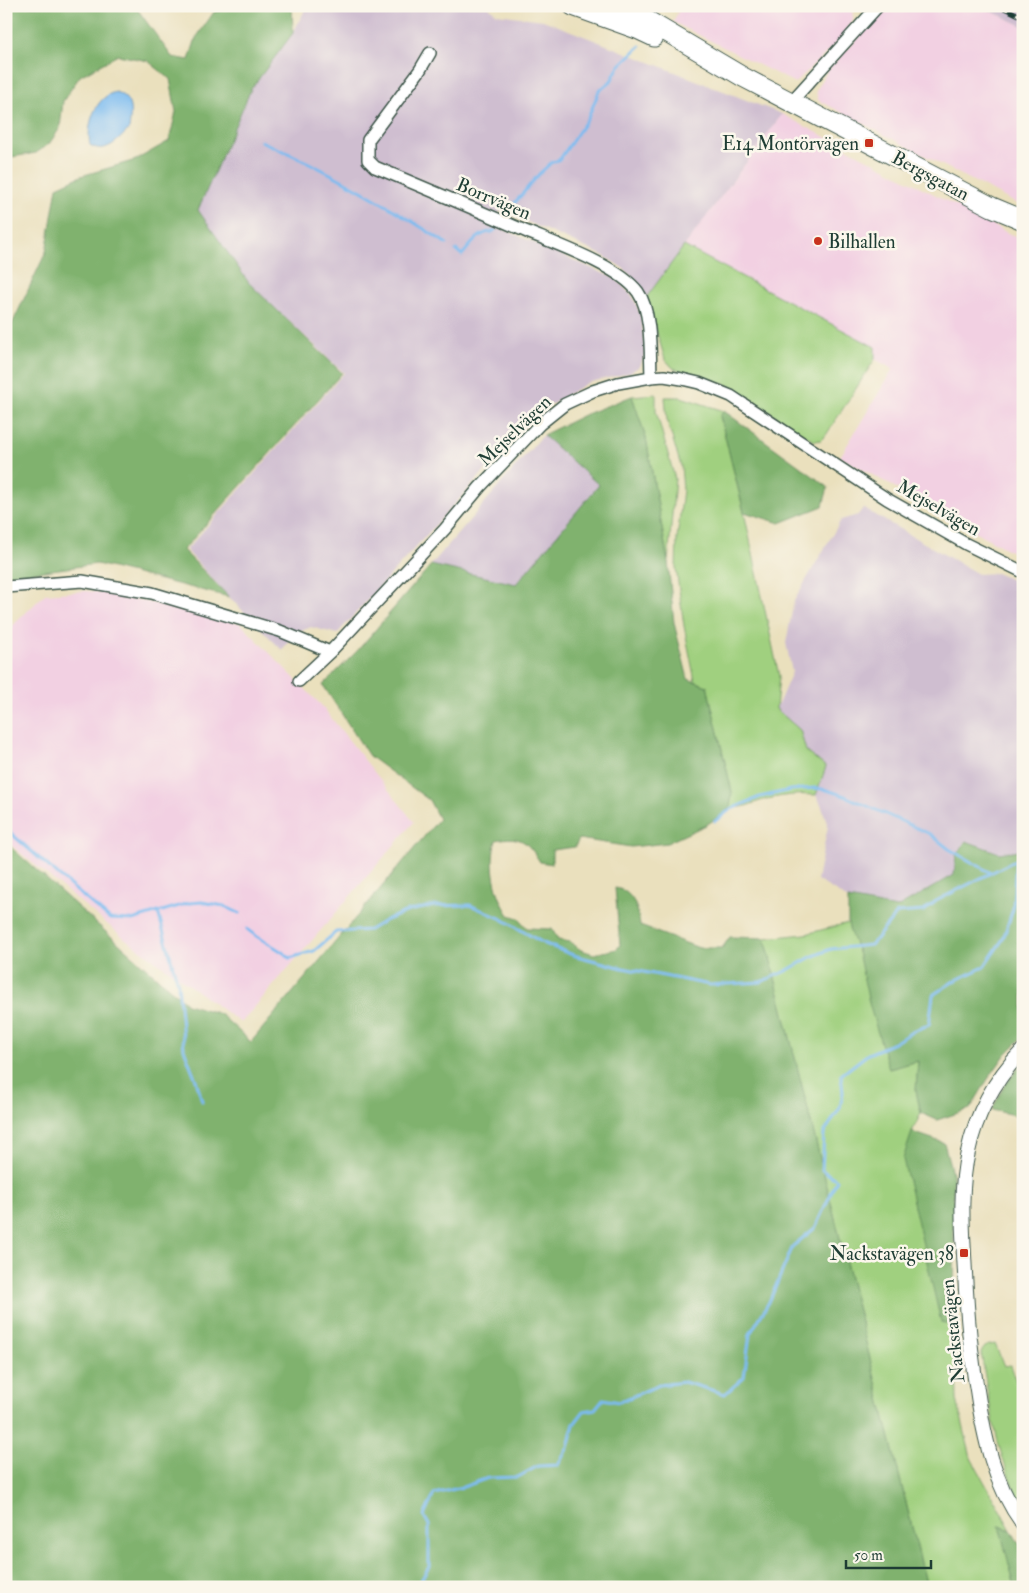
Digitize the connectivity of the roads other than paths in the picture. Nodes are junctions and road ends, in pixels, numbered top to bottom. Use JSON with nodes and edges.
{"nodes":[{"id":1,"x":573,"y":6,"type":"edge"},
{"id":2,"x":623,"y":6,"type":"edge"},
{"id":3,"x":878,"y":6,"type":"edge"},
{"id":4,"x":430,"y":53,"type":"dead end"},
{"id":5,"x":743,"y":77,"type":"junction"},
{"id":6,"x":791,"y":102,"type":"junction"},
{"id":7,"x":992,"y":207,"type":"junction"},
{"id":8,"x":1023,"y":220,"type":"edge"},
{"id":9,"x":1023,"y":229,"type":"edge"},
{"id":10,"x":651,"y":377,"type":"junction"},
{"id":11,"x":1023,"y":572,"type":"edge"},
{"id":12,"x":6,"y":588,"type":"edge"},
{"id":13,"x":330,"y":652,"type":"junction"},
{"id":14,"x":299,"y":681,"type":"dead end"},
{"id":15,"x":1023,"y":1050,"type":"edge"},
{"id":16,"x":1023,"y":1524,"type":"edge"}],
"edges":[{"from":1,"to":5,"type":"highway"},
{"from":2,"to":5,"type":"highway"},
{"from":3,"to":6,"type":"street"},
{"from":4,"to":10,"type":"street","name":"Borrvägen"},
{"from":5,"to":6,"type":"highway","name":"Bergsgatan"},
{"from":6,"to":7,"type":"highway","name":"Bergsgatan"},
{"from":7,"to":8,"type":"highway","name":"Bergsgatan"},
{"from":7,"to":9,"type":"highway","name":"Bergsgatan"},
{"from":10,"to":11,"type":"street","name":"Mejselvägen"},
{"from":10,"to":13,"type":"street","name":"Mejselvägen"},
{"from":12,"to":13,"type":"street"},
{"from":13,"to":14,"type":"street","name":"Mejselvägen"},
{"from":15,"to":16,"type":"street","name":"Nackstavägen"}]}
